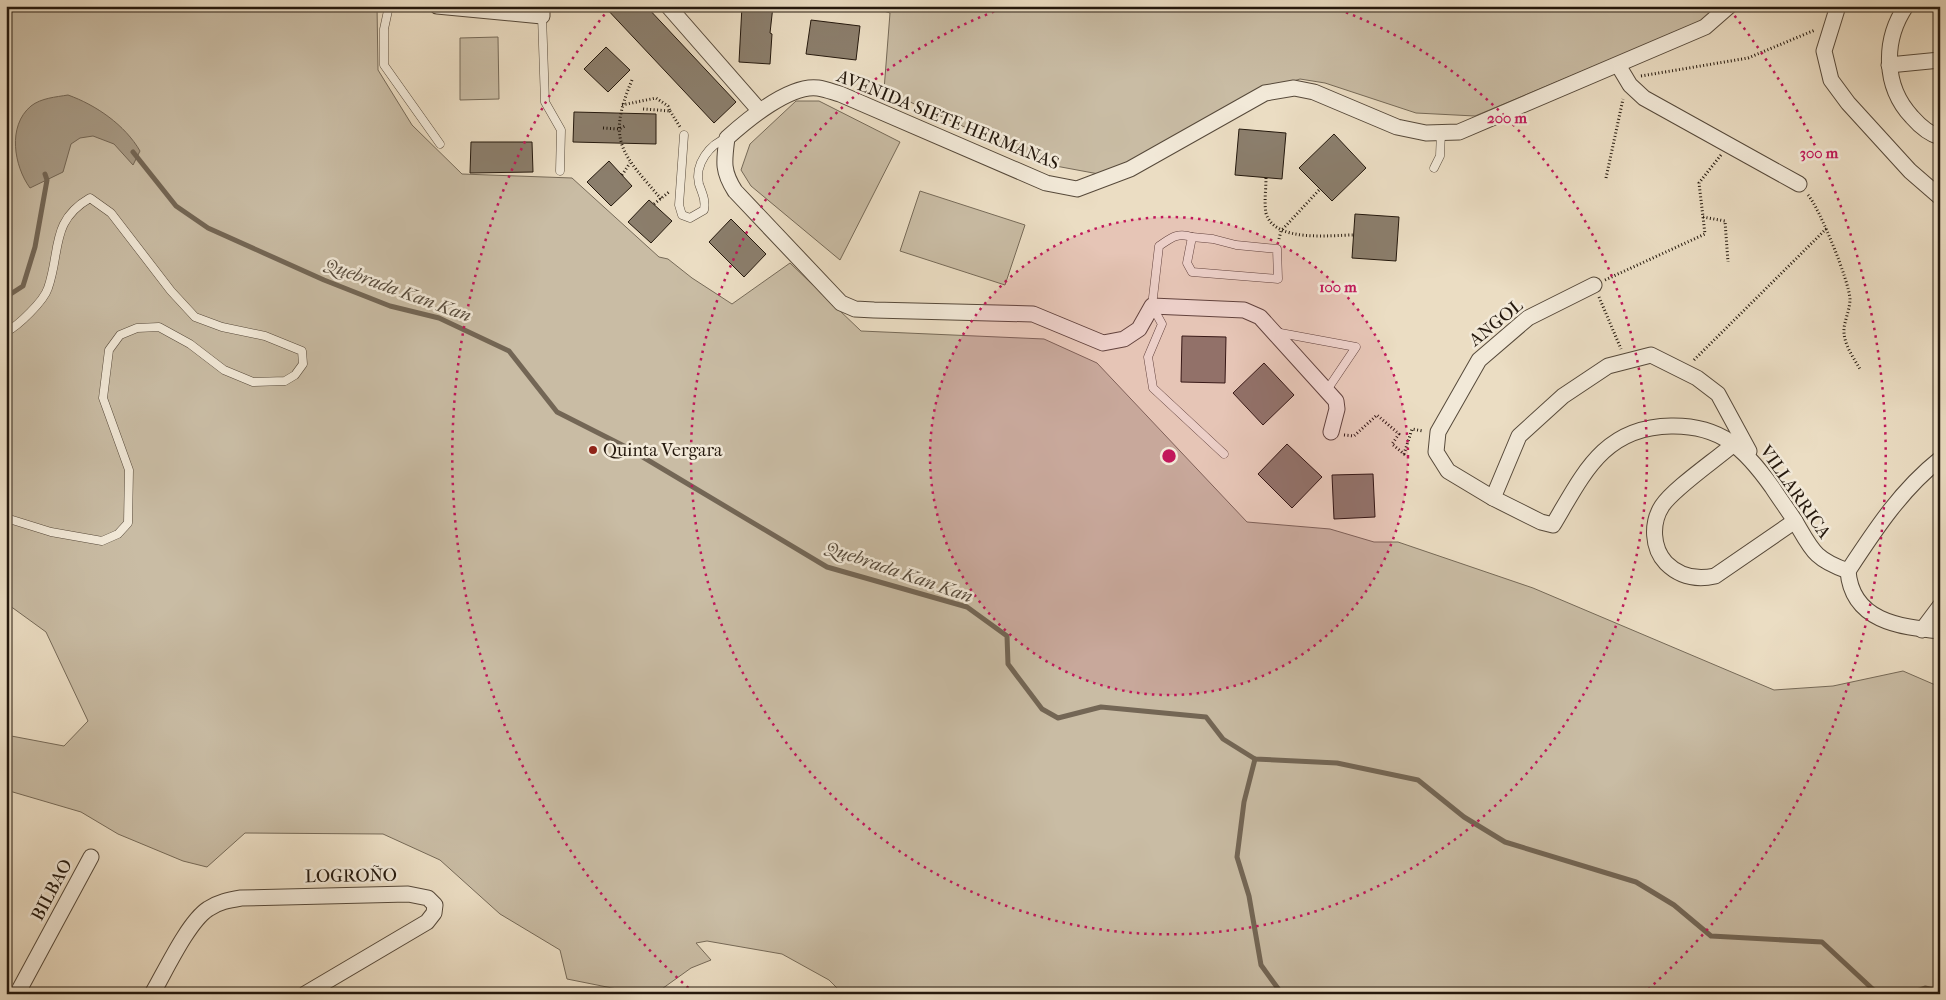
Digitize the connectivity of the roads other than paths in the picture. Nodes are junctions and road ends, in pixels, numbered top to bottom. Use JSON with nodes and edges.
{"nodes":[{"id":1,"x":389,"y":6,"type":"edge"},
{"id":2,"x":437,"y":6,"type":"edge"},
{"id":3,"x":668,"y":6,"type":"edge"},
{"id":4,"x":1729,"y":6,"type":"edge"},
{"id":5,"x":1838,"y":6,"type":"edge"},
{"id":6,"x":1906,"y":6,"type":"edge"},
{"id":7,"x":542,"y":11,"type":"edge"},
{"id":8,"x":1940,"y":60,"type":"edge"},
{"id":9,"x":1618,"y":64,"type":"junction"},
{"id":10,"x":1889,"y":65,"type":"junction"},
{"id":11,"x":759,"y":110,"type":"junction"},
{"id":12,"x":1441,"y":132,"type":"junction"},
{"id":13,"x":684,"y":134,"type":"road end"},
{"id":14,"x":1940,"y":137,"type":"edge"},
{"id":15,"x":727,"y":138,"type":"junction"},
{"id":16,"x":440,"y":144,"type":"dead end"},
{"id":17,"x":1434,"y":168,"type":"dead end"},
{"id":18,"x":560,"y":171,"type":"dead end"},
{"id":19,"x":1799,"y":184,"type":"road end"},
{"id":20,"x":1940,"y":197,"type":"edge"},
{"id":21,"x":1192,"y":237,"type":"junction"},
{"id":22,"x":1594,"y":285,"type":"road end"},
{"id":23,"x":1152,"y":306,"type":"junction"},
{"id":24,"x":1273,"y":331,"type":"junction"},
{"id":25,"x":6,"y":332,"type":"edge"},
{"id":26,"x":1327,"y":390,"type":"junction"},
{"id":27,"x":1331,"y":432,"type":"road end"},
{"id":28,"x":1735,"y":443,"type":"junction"},
{"id":29,"x":1224,"y":454,"type":"dead end"},
{"id":30,"x":1940,"y":459,"type":"edge"},
{"id":31,"x":1756,"y":465,"type":"junction"},
{"id":32,"x":1448,"y":471,"type":"joint"},
{"id":33,"x":1492,"y":498,"type":"junction"},
{"id":34,"x":6,"y":518,"type":"edge"},
{"id":35,"x":1795,"y":521,"type":"junction"},
{"id":36,"x":1848,"y":571,"type":"junction"},
{"id":37,"x":1940,"y":606,"type":"edge"},
{"id":38,"x":1922,"y":630,"type":"junction"},
{"id":39,"x":1940,"y":631,"type":"edge"},
{"id":40,"x":91,"y":857,"type":"dead end"},
{"id":41,"x":17,"y":994,"type":"edge"},
{"id":42,"x":152,"y":994,"type":"edge"},
{"id":43,"x":305,"y":994,"type":"edge"}],
"edges":[{"from":1,"to":16,"type":"lane"},
{"from":2,"to":7,"type":"street"},
{"from":3,"to":11,"type":"street"},
{"from":4,"to":9,"type":"street","name":"AVENIDA SIETE HERMANAS"},
{"from":5,"to":20,"type":"street"},
{"from":6,"to":10,"type":"street"},
{"from":7,"to":18,"type":"lane"},
{"from":8,"to":10,"type":"street"},
{"from":9,"to":12,"type":"street","name":"AVENIDA SIETE HERMANAS"},
{"from":9,"to":19,"type":"street"},
{"from":10,"to":14,"type":"street"},
{"from":11,"to":12,"type":"street","name":"AVENIDA SIETE HERMANAS"},
{"from":11,"to":15,"type":"street","name":"AVENIDA SIETE HERMANAS"},
{"from":12,"to":17,"type":"lane"},
{"from":13,"to":15,"type":"lane"},
{"from":15,"to":23,"type":"street"},
{"from":21,"to":21,"type":"lane"},
{"from":21,"to":23,"type":"lane"},
{"from":22,"to":32,"type":"street","name":"ANGOL"},
{"from":23,"to":24,"type":"street"},
{"from":23,"to":29,"type":"lane"},
{"from":24,"to":26,"type":"street"},
{"from":24,"to":26,"type":"lane"},
{"from":25,"to":34,"type":"lane"},
{"from":26,"to":27,"type":"street"},
{"from":28,"to":31,"type":"street","name":"VILLARRICA"},
{"from":28,"to":33,"type":"street","name":"VILLARRICA"},
{"from":28,"to":35,"type":"street"},
{"from":30,"to":36,"type":"street"},
{"from":31,"to":33,"type":"street"},
{"from":31,"to":35,"type":"street","name":"VILLARRICA"},
{"from":32,"to":33,"type":"street","name":"VILLARRICA"},
{"from":35,"to":36,"type":"street","name":"VILLARRICA"},
{"from":36,"to":38,"type":"street"},
{"from":37,"to":38,"type":"street"},
{"from":38,"to":39,"type":"street"},
{"from":40,"to":41,"type":"street","name":"BILBAO"},
{"from":42,"to":43,"type":"street","name":"LOGROÑO"}]}
